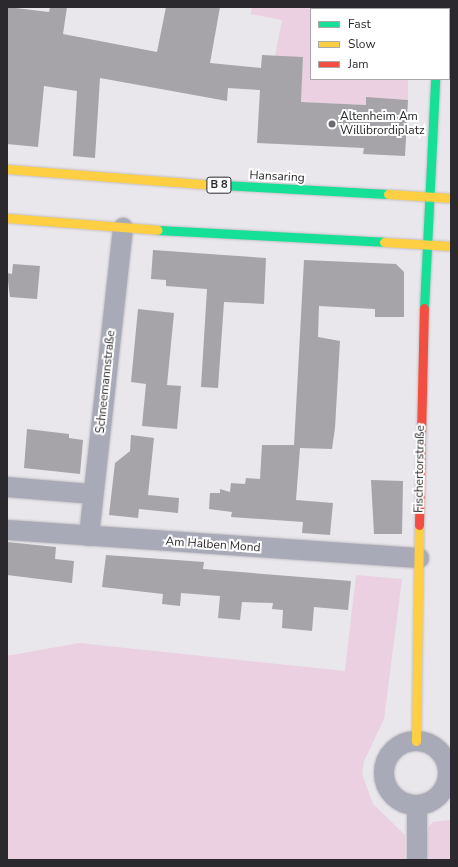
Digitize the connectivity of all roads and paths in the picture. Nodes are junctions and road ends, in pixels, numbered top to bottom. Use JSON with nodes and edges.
{"nodes":[{"id":1,"x":435,"y":80,"type":"edge"},
{"id":2,"x":7,"y":169,"type":"edge"},
{"id":3,"x":431,"y":198,"type":"junction"},
{"id":4,"x":451,"y":198,"type":"edge"},
{"id":5,"x":7,"y":218,"type":"edge"},
{"id":6,"x":123,"y":228,"type":"junction"},
{"id":7,"x":429,"y":245,"type":"junction"},
{"id":8,"x":451,"y":246,"type":"edge"},
{"id":9,"x":7,"y":487,"type":"edge"},
{"id":10,"x":93,"y":494,"type":"junction"},
{"id":11,"x":7,"y":530,"type":"edge"},
{"id":12,"x":89,"y":536,"type":"junction"},
{"id":13,"x":419,"y":558,"type":"junction"},
{"id":14,"x":416,"y":741,"type":"junction"},
{"id":15,"x":417,"y":807,"type":"junction"},
{"id":16,"x":417,"y":860,"type":"edge"}],
"edges":[{"from":1,"to":3,"type":"main road","name":"Fischertorstraße"},
{"from":2,"to":3,"type":"main road","name":"Hansaring","number":"B 8"},
{"from":3,"to":4,"type":"main road","name":"Hansaring","number":"B 8"},
{"from":3,"to":7,"type":"main road","name":"Fischertorstraße"},
{"from":5,"to":6,"type":"main road"},
{"from":6,"to":7,"type":"main road"},
{"from":6,"to":10,"type":"street","name":"Schneemannstraße"},
{"from":7,"to":8,"type":"main road"},
{"from":7,"to":13,"type":"main road","name":"Fischertorstraße"},
{"from":9,"to":10,"type":"street"},
{"from":10,"to":12,"type":"street","name":"Schneemannstraße"},
{"from":11,"to":12,"type":"street","name":"Am Halben Mond"},
{"from":12,"to":13,"type":"street","name":"Am Halben Mond"},
{"from":13,"to":14,"type":"main road","name":"Fischertorstraße"},
{"from":14,"to":15,"type":"street"},
{"from":14,"to":15,"type":"street"},
{"from":15,"to":16,"type":"street"}]}
